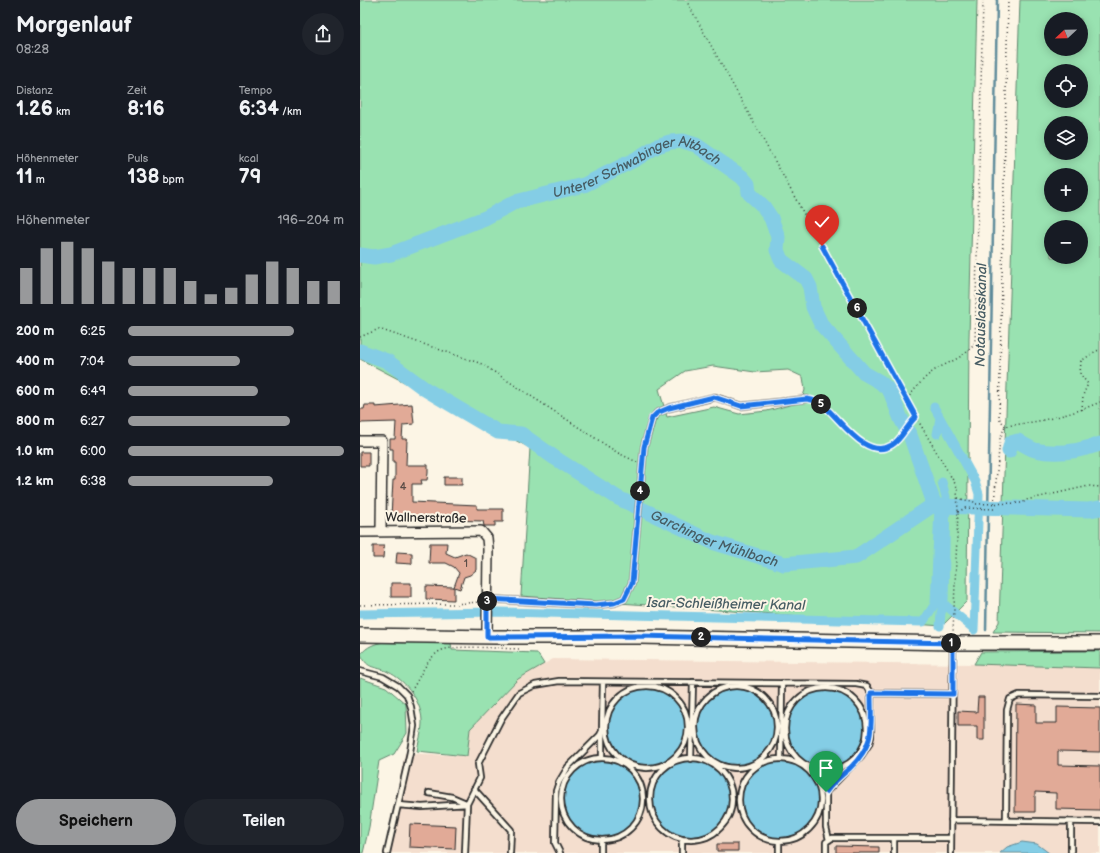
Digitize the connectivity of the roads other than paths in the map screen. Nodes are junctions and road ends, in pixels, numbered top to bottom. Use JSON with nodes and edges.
{"nodes":[{"id":1,"x":807,"y":399,"type":"road end"},
{"id":2,"x":360,"y":441,"type":"edge"},
{"id":3,"x":381,"y":530,"type":"junction"},
{"id":4,"x":360,"y":532,"type":"edge"},
{"id":5,"x":487,"y":603,"type":"junction"},
{"id":6,"x":360,"y":635,"type":"edge"},
{"id":7,"x":487,"y":637,"type":"junction"},
{"id":8,"x":953,"y":638,"type":"junction"},
{"id":9,"x":1100,"y":643,"type":"edge"},
{"id":10,"x":360,"y":671,"type":"edge"},
{"id":11,"x":603,"y":682,"type":"junction"},
{"id":12,"x":693,"y":682,"type":"junction"},
{"id":13,"x":782,"y":683,"type":"junction"},
{"id":14,"x":646,"y":684,"type":"junction"},
{"id":15,"x":737,"y":684,"type":"junction"},
{"id":16,"x":828,"y":686,"type":"junction"},
{"id":17,"x":871,"y":693,"type":"junction"},
{"id":18,"x":953,"y":694,"type":"junction"},
{"id":19,"x":1100,"y":696,"type":"edge"},
{"id":20,"x":692,"y":727,"type":"junction"},
{"id":21,"x":781,"y":727,"type":"junction"},
{"id":22,"x":604,"y":728,"type":"junction"},
{"id":23,"x":860,"y":755,"type":"junction"},
{"id":24,"x":602,"y":758,"type":"junction"},
{"id":25,"x":691,"y":759,"type":"junction"},
{"id":26,"x":781,"y":759,"type":"junction"},
{"id":27,"x":713,"y":763,"type":"junction"},
{"id":28,"x":625,"y":764,"type":"junction"},
{"id":29,"x":669,"y":764,"type":"junction"},
{"id":30,"x":758,"y":764,"type":"junction"},
{"id":31,"x":804,"y":765,"type":"junction"},
{"id":32,"x":474,"y":789,"type":"junction"},
{"id":33,"x":430,"y":793,"type":"dead end"},
{"id":34,"x":732,"y":800,"type":"junction"},
{"id":35,"x":740,"y":800,"type":"junction"},
{"id":36,"x":642,"y":802,"type":"junction"},
{"id":37,"x":824,"y":802,"type":"junction"},
{"id":38,"x":651,"y":803,"type":"junction"},
{"id":39,"x":468,"y":804,"type":"junction"},
{"id":40,"x":398,"y":805,"type":"junction"},
{"id":41,"x":556,"y":812,"type":"junction"},
{"id":42,"x":563,"y":812,"type":"junction"},
{"id":43,"x":951,"y":820,"type":"junction"},
{"id":44,"x":1006,"y":820,"type":"junction"},
{"id":45,"x":1071,"y":822,"type":"junction"},
{"id":46,"x":1100,"y":822,"type":"edge"},
{"id":47,"x":894,"y":838,"type":"junction"},
{"id":48,"x":951,"y":838,"type":"junction"},
{"id":49,"x":682,"y":839,"type":"junction"},
{"id":50,"x":601,"y":840,"type":"junction"},
{"id":51,"x":829,"y":840,"type":"junction"},
{"id":52,"x":779,"y":841,"type":"junction"},
{"id":53,"x":387,"y":853,"type":"edge"},
{"id":54,"x":465,"y":853,"type":"edge"},
{"id":55,"x":510,"y":853,"type":"edge"},
{"id":56,"x":560,"y":853,"type":"edge"},
{"id":57,"x":601,"y":853,"type":"edge"},
{"id":58,"x":682,"y":853,"type":"edge"},
{"id":59,"x":779,"y":853,"type":"edge"},
{"id":60,"x":826,"y":853,"type":"edge"},
{"id":61,"x":894,"y":853,"type":"edge"},
{"id":62,"x":951,"y":853,"type":"edge"},
{"id":63,"x":1071,"y":853,"type":"edge"}],
"edges":[{"from":1,"to":5,"type":"lane"},
{"from":2,"to":3,"type":"street"},
{"from":3,"to":4,"type":"street","name":"Wallnerstraße"},
{"from":3,"to":5,"type":"street","name":"Wallnerstraße"},
{"from":5,"to":7,"type":"street","name":"Wallnerstraße"},
{"from":6,"to":7,"type":"main road"},
{"from":7,"to":8,"type":"main road"},
{"from":8,"to":9,"type":"main road"},
{"from":8,"to":18,"type":"lane"},
{"from":10,"to":40,"type":"lane"},
{"from":11,"to":14,"type":"lane"},
{"from":11,"to":22,"type":"lane"},
{"from":11,"to":32,"type":"lane"},
{"from":12,"to":14,"type":"lane"},
{"from":12,"to":15,"type":"lane"},
{"from":12,"to":20,"type":"lane"},
{"from":13,"to":15,"type":"lane"},
{"from":13,"to":16,"type":"lane"},
{"from":13,"to":21,"type":"lane"},
{"from":14,"to":20,"type":"lane"},
{"from":14,"to":22,"type":"lane"},
{"from":15,"to":20,"type":"lane"},
{"from":15,"to":21,"type":"lane"},
{"from":16,"to":17,"type":"lane"},
{"from":16,"to":21,"type":"lane"},
{"from":16,"to":23,"type":"lane"},
{"from":17,"to":18,"type":"lane"},
{"from":17,"to":23,"type":"lane"},
{"from":18,"to":43,"type":"lane"},
{"from":19,"to":44,"type":"lane"},
{"from":20,"to":25,"type":"lane"},
{"from":20,"to":27,"type":"lane"},
{"from":20,"to":29,"type":"lane"},
{"from":21,"to":26,"type":"lane"},
{"from":21,"to":30,"type":"lane"},
{"from":21,"to":31,"type":"lane"},
{"from":22,"to":24,"type":"lane"},
{"from":22,"to":28,"type":"lane"},
{"from":22,"to":41,"type":"lane"},
{"from":23,"to":31,"type":"lane"},
{"from":23,"to":37,"type":"lane"},
{"from":24,"to":28,"type":"lane"},
{"from":24,"to":42,"type":"lane"},
{"from":25,"to":27,"type":"lane"},
{"from":25,"to":29,"type":"lane"},
{"from":26,"to":30,"type":"lane"},
{"from":26,"to":31,"type":"lane"},
{"from":27,"to":30,"type":"lane"},
{"from":27,"to":34,"type":"lane"},
{"from":28,"to":29,"type":"lane"},
{"from":28,"to":36,"type":"lane"},
{"from":29,"to":38,"type":"lane"},
{"from":30,"to":35,"type":"lane"},
{"from":31,"to":37,"type":"lane"},
{"from":32,"to":39,"type":"lane"},
{"from":32,"to":55,"type":"lane"},
{"from":33,"to":39,"type":"lane"},
{"from":34,"to":35,"type":"lane"},
{"from":34,"to":49,"type":"lane"},
{"from":35,"to":52,"type":"lane"},
{"from":36,"to":38,"type":"lane"},
{"from":36,"to":50,"type":"lane"},
{"from":37,"to":51,"type":"lane"},
{"from":37,"to":52,"type":"lane"},
{"from":38,"to":49,"type":"lane"},
{"from":39,"to":40,"type":"lane"},
{"from":39,"to":54,"type":"lane"},
{"from":40,"to":53,"type":"lane"},
{"from":41,"to":42,"type":"lane"},
{"from":41,"to":56,"type":"lane"},
{"from":42,"to":50,"type":"lane"},
{"from":43,"to":44,"type":"lane"},
{"from":43,"to":48,"type":"lane"},
{"from":44,"to":45,"type":"lane"},
{"from":45,"to":46,"type":"lane"},
{"from":45,"to":63,"type":"lane"},
{"from":47,"to":48,"type":"lane"},
{"from":47,"to":51,"type":"lane"},
{"from":47,"to":61,"type":"lane"},
{"from":48,"to":62,"type":"lane"},
{"from":49,"to":58,"type":"lane"},
{"from":50,"to":57,"type":"lane"},
{"from":51,"to":60,"type":"lane"},
{"from":52,"to":59,"type":"lane"}]}
